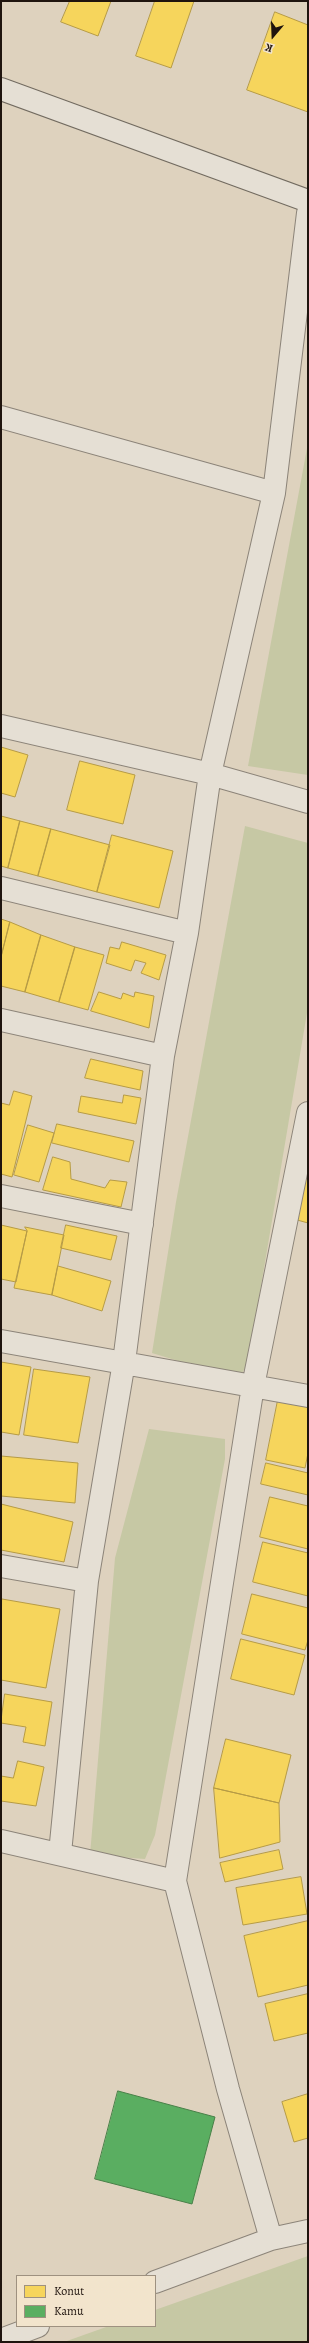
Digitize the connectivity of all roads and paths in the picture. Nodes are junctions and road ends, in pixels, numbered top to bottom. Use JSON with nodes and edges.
{"nodes":[{"id":1,"x":1,"y":89,"type":"edge"},
{"id":2,"x":308,"y":201,"type":"edge"},
{"id":3,"x":308,"y":213,"type":"edge"},
{"id":4,"x":1,"y":417,"type":"edge"},
{"id":5,"x":274,"y":493,"type":"junction"},
{"id":6,"x":1,"y":726,"type":"edge"},
{"id":7,"x":210,"y":774,"type":"junction"},
{"id":8,"x":308,"y":802,"type":"edge"},
{"id":9,"x":1,"y":888,"type":"edge"},
{"id":10,"x":186,"y":933,"type":"junction"},
{"id":11,"x":1,"y":1020,"type":"edge"},
{"id":12,"x":163,"y":1056,"type":"junction"},
{"id":13,"x":308,"y":1113,"type":"edge"},
{"id":14,"x":1,"y":1196,"type":"edge"},
{"id":15,"x":142,"y":1224,"type":"junction"},
{"id":16,"x":1,"y":1341,"type":"edge"},
{"id":17,"x":124,"y":1362,"type":"junction"},
{"id":18,"x":253,"y":1386,"type":"junction"},
{"id":19,"x":308,"y":1396,"type":"edge"},
{"id":20,"x":1,"y":1566,"type":"edge"},
{"id":21,"x":87,"y":1581,"type":"junction"},
{"id":22,"x":1,"y":1841,"type":"edge"},
{"id":23,"x":60,"y":1853,"type":"junction"},
{"id":24,"x":175,"y":1881,"type":"junction"},
{"id":25,"x":308,"y":2231,"type":"edge"},
{"id":26,"x":271,"y":2239,"type":"junction"},
{"id":27,"x":156,"y":2282,"type":"edge"},
{"id":28,"x":35,"y":2327,"type":"edge"},
{"id":29,"x":1,"y":2340,"type":"edge"}],
"edges":[{"from":1,"to":2,"type":"street"},
{"from":3,"to":5,"type":"street"},
{"from":4,"to":5,"type":"street"},
{"from":5,"to":7,"type":"street"},
{"from":6,"to":7,"type":"street"},
{"from":7,"to":8,"type":"street"},
{"from":7,"to":10,"type":"street"},
{"from":9,"to":10,"type":"street"},
{"from":10,"to":12,"type":"street"},
{"from":11,"to":12,"type":"street"},
{"from":12,"to":15,"type":"street"},
{"from":13,"to":18,"type":"street"},
{"from":14,"to":15,"type":"street"},
{"from":15,"to":17,"type":"street"},
{"from":16,"to":17,"type":"street"},
{"from":17,"to":18,"type":"street"},
{"from":17,"to":21,"type":"street"},
{"from":18,"to":19,"type":"street"},
{"from":18,"to":24,"type":"street"},
{"from":20,"to":21,"type":"street"},
{"from":21,"to":23,"type":"street"},
{"from":22,"to":23,"type":"street"},
{"from":23,"to":24,"type":"street"},
{"from":24,"to":26,"type":"street"},
{"from":25,"to":26,"type":"street"},
{"from":26,"to":27,"type":"street"},
{"from":28,"to":29,"type":"street"}]}
